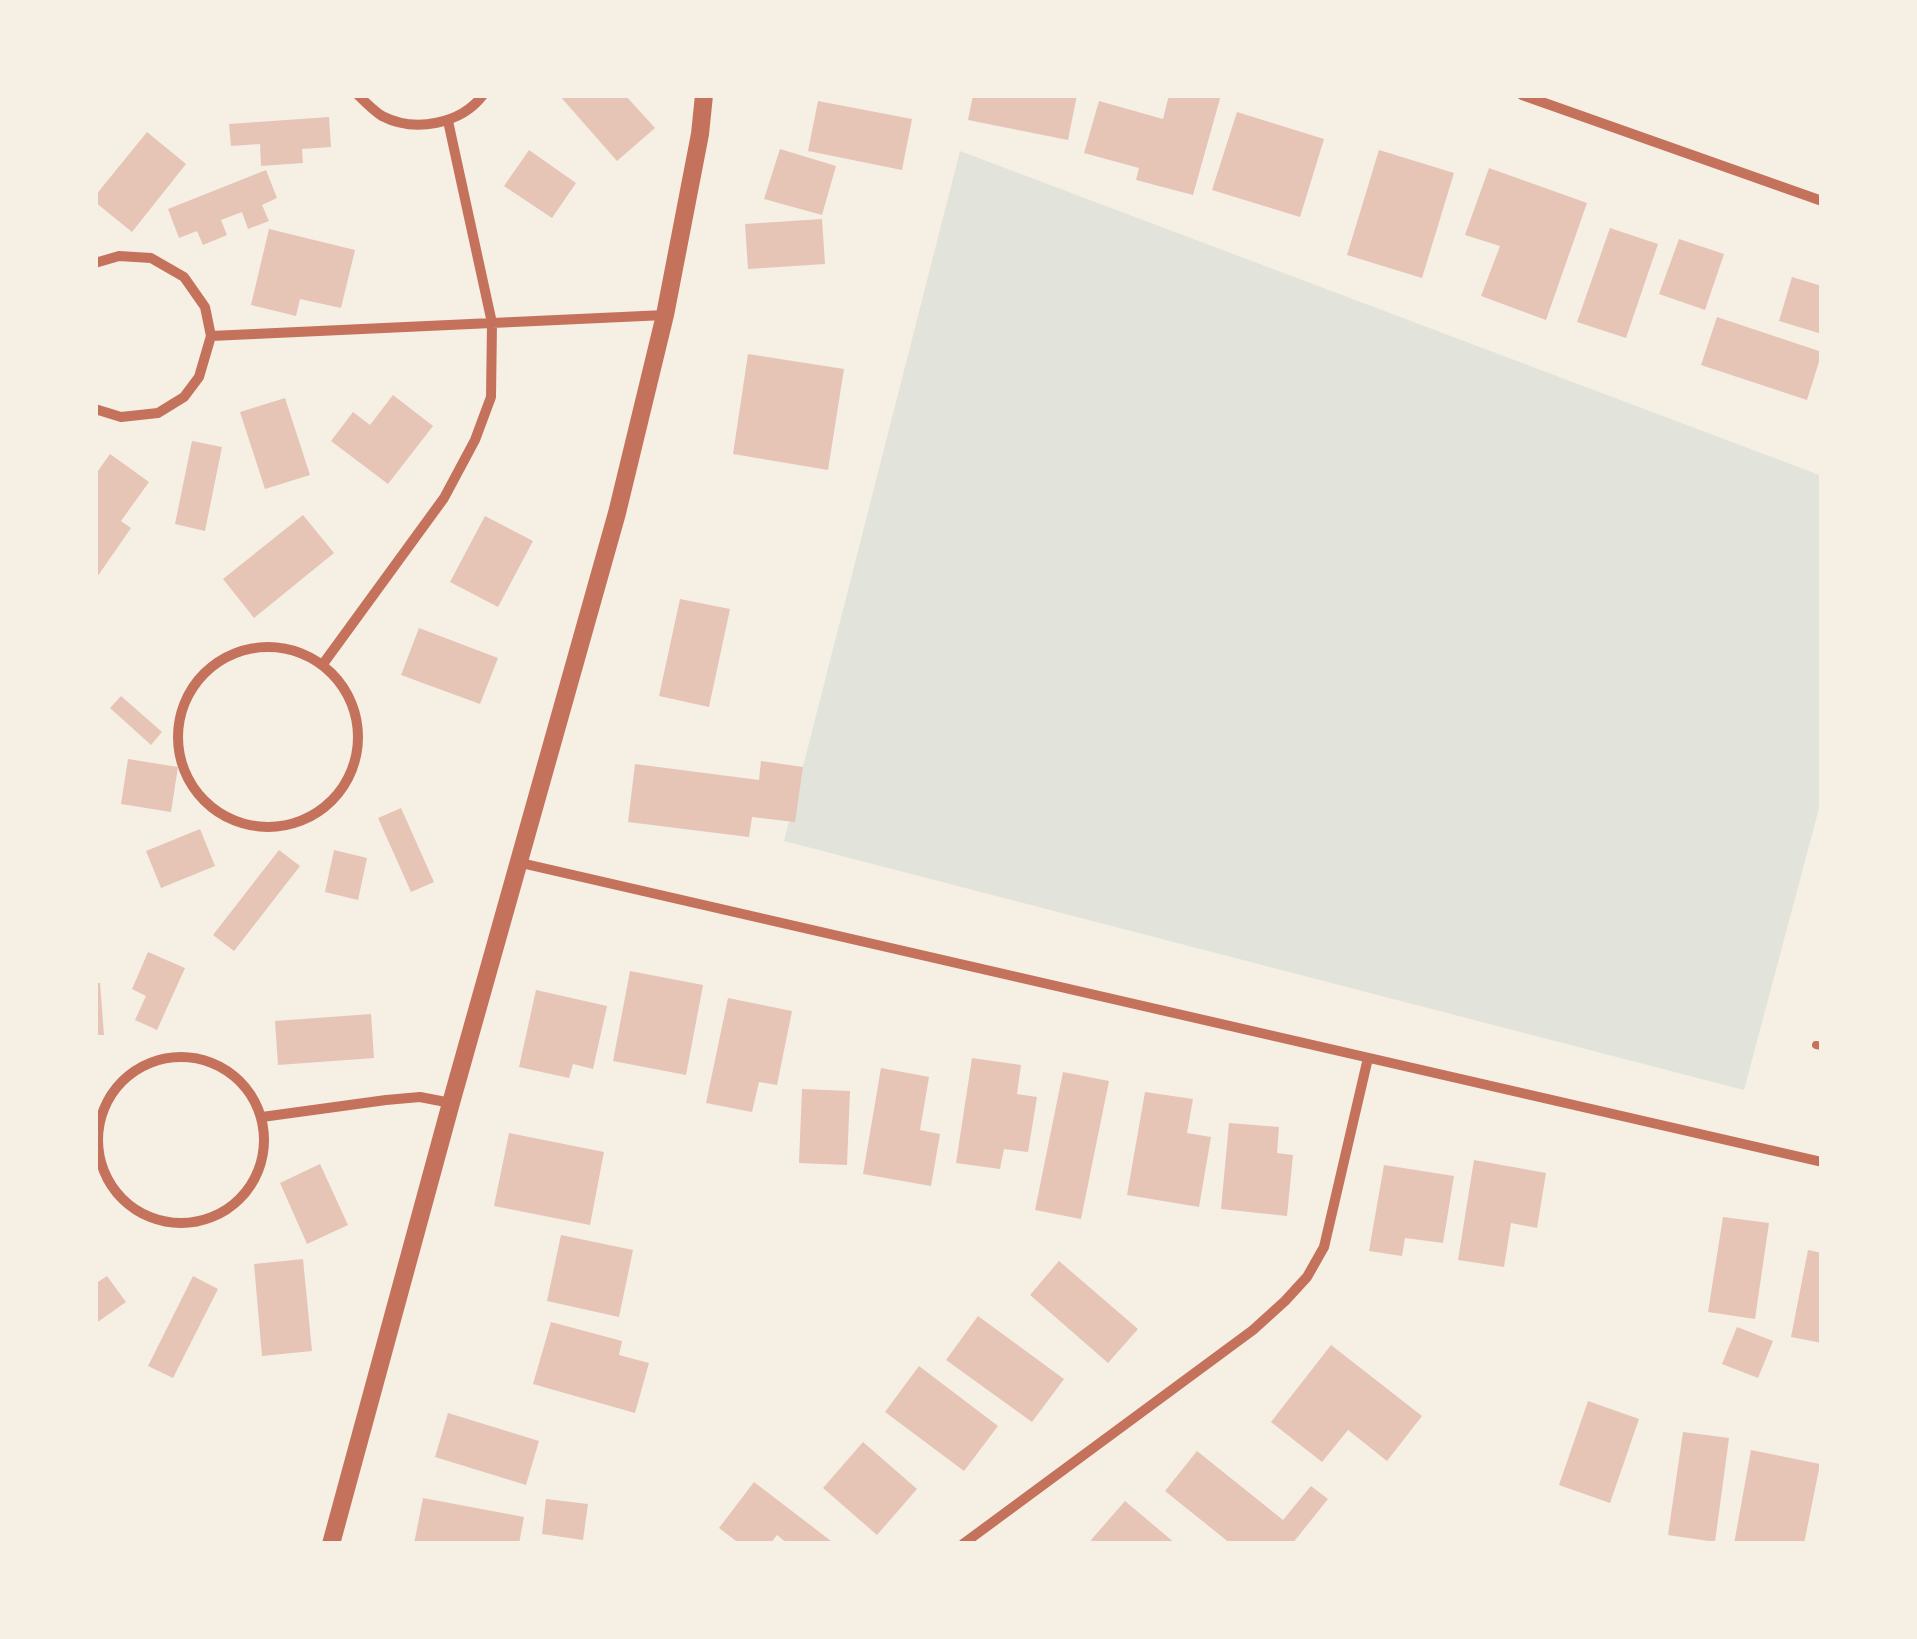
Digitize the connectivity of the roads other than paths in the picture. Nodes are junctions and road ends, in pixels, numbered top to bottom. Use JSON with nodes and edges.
{"nodes":[{"id":1,"x":358,"y":95,"type":"edge"},
{"id":2,"x":484,"y":95,"type":"edge"},
{"id":3,"x":704,"y":95,"type":"edge"},
{"id":4,"x":1522,"y":95,"type":"edge"},
{"id":5,"x":448,"y":121,"type":"junction"},
{"id":6,"x":1822,"y":201,"type":"edge"},
{"id":7,"x":95,"y":263,"type":"edge"},
{"id":8,"x":666,"y":315,"type":"junction"},
{"id":9,"x":492,"y":323,"type":"junction"},
{"id":10,"x":210,"y":336,"type":"junction"},
{"id":11,"x":95,"y":409,"type":"edge"},
{"id":12,"x":323,"y":664,"type":"junction"},
{"id":13,"x":521,"y":863,"type":"junction"},
{"id":14,"x":1368,"y":1058,"type":"junction"},
{"id":15,"x":452,"y":1103,"type":"junction"},
{"id":16,"x":262,"y":1118,"type":"junction"},
{"id":17,"x":1822,"y":1162,"type":"edge"},
{"id":18,"x":331,"y":1544,"type":"edge"},
{"id":19,"x":964,"y":1544,"type":"edge"}],
"edges":[{"from":1,"to":5,"type":"street"},
{"from":2,"to":5,"type":"street"},
{"from":3,"to":8,"type":"street"},
{"from":4,"to":6,"type":"street"},
{"from":5,"to":9,"type":"street"},
{"from":7,"to":10,"type":"street"},
{"from":8,"to":9,"type":"street"},
{"from":8,"to":13,"type":"street"},
{"from":9,"to":10,"type":"street"},
{"from":9,"to":12,"type":"street"},
{"from":10,"to":11,"type":"street"},
{"from":12,"to":12,"type":"street"},
{"from":13,"to":14,"type":"street"},
{"from":13,"to":15,"type":"street"},
{"from":14,"to":17,"type":"street"},
{"from":14,"to":19,"type":"street"},
{"from":15,"to":16,"type":"street"},
{"from":15,"to":18,"type":"street"},
{"from":16,"to":16,"type":"street"}]}
